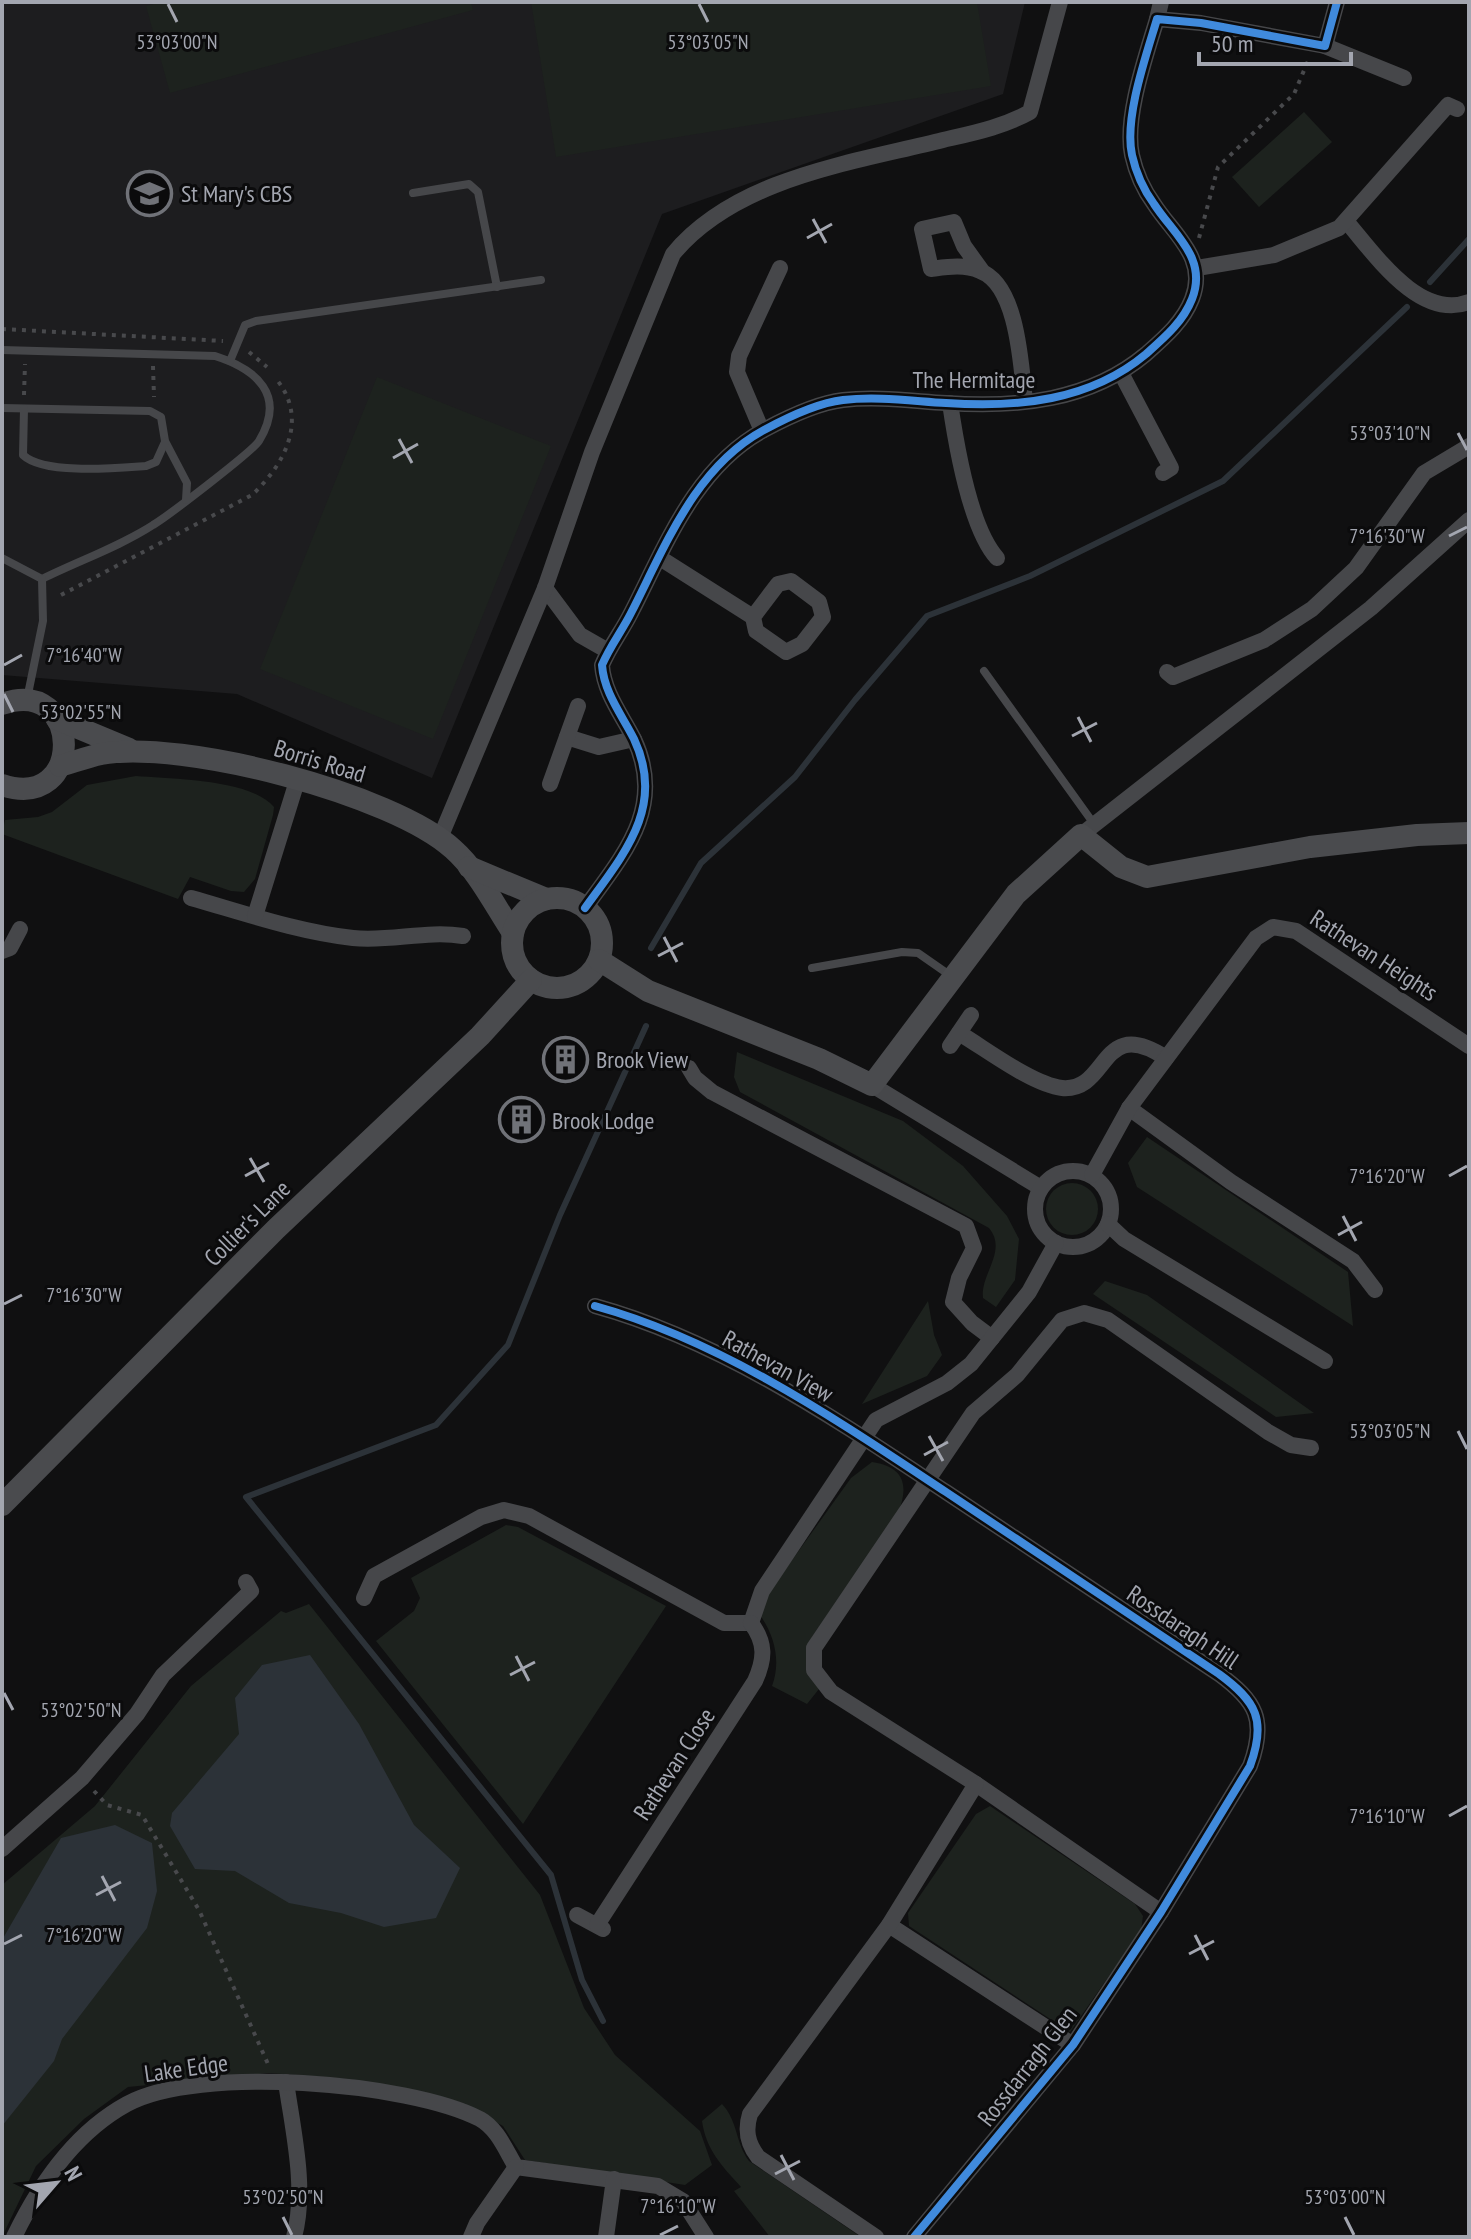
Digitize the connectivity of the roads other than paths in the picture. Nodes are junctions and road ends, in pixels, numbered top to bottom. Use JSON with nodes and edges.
{"nodes":[{"id":1,"x":1060,"y":2,"type":"edge"},
{"id":2,"x":1161,"y":2,"type":"edge"},
{"id":3,"x":1337,"y":2,"type":"edge"},
{"id":4,"x":1157,"y":19,"type":"junction"},
{"id":5,"x":1320,"y":45,"type":"junction"},
{"id":6,"x":1404,"y":78,"type":"dead end"},
{"id":7,"x":1457,"y":109,"type":"dead end"},
{"id":8,"x":413,"y":193,"type":"dead end"},
{"id":9,"x":1346,"y":221,"type":"junction"},
{"id":10,"x":1194,"y":262,"type":"junction"},
{"id":11,"x":780,"y":268,"type":"dead end"},
{"id":12,"x":982,"y":271,"type":"dead end"},
{"id":13,"x":541,"y":280,"type":"dead end"},
{"id":14,"x":497,"y":287,"type":"junction"},
{"id":15,"x":1469,"y":302,"type":"edge"},
{"id":16,"x":2,"y":350,"type":"edge"},
{"id":17,"x":230,"y":361,"type":"junction"},
{"id":18,"x":1121,"y":373,"type":"junction"},
{"id":19,"x":1025,"y":401,"type":"junction"},
{"id":20,"x":950,"y":403,"type":"junction"},
{"id":21,"x":2,"y":408,"type":"edge"},
{"id":22,"x":24,"y":409,"type":"junction"},
{"id":23,"x":762,"y":431,"type":"junction"},
{"id":24,"x":165,"y":441,"type":"junction"},
{"id":25,"x":1469,"y":446,"type":"edge"},
{"id":26,"x":1163,"y":473,"type":"dead end"},
{"id":27,"x":186,"y":500,"type":"junction"},
{"id":28,"x":1469,"y":520,"type":"edge"},
{"id":29,"x":2,"y":558,"type":"edge"},
{"id":30,"x":660,"y":558,"type":"junction"},
{"id":31,"x":997,"y":558,"type":"dead end"},
{"id":32,"x":42,"y":579,"type":"junction"},
{"id":33,"x":545,"y":588,"type":"junction"},
{"id":34,"x":753,"y":617,"type":"junction"},
{"id":35,"x":608,"y":651,"type":"junction"},
{"id":36,"x":984,"y":671,"type":"dead end"},
{"id":37,"x":1167,"y":672,"type":"dead end"},
{"id":38,"x":27,"y":700,"type":"junction"},
{"id":39,"x":2,"y":704,"type":"edge"},
{"id":40,"x":578,"y":706,"type":"dead end"},
{"id":41,"x":57,"y":719,"type":"junction"},
{"id":42,"x":567,"y":737,"type":"junction"},
{"id":43,"x":634,"y":739,"type":"junction"},
{"id":44,"x":137,"y":753,"type":"junction"},
{"id":45,"x":60,"y":766,"type":"junction"},
{"id":46,"x":298,"y":778,"type":"junction"},
{"id":47,"x":550,"y":784,"type":"dead end"},
{"id":48,"x":6,"y":790,"type":"edge"},
{"id":49,"x":1088,"y":830,"type":"junction"},
{"id":50,"x":1469,"y":833,"type":"edge"},
{"id":51,"x":440,"y":838,"type":"junction"},
{"id":52,"x":469,"y":867,"type":"junction"},
{"id":53,"x":191,"y":898,"type":"dead end"},
{"id":54,"x":546,"y":899,"type":"junction"},
{"id":55,"x":585,"y":908,"type":"junction"},
{"id":56,"x":255,"y":916,"type":"junction"},
{"id":57,"x":20,"y":929,"type":"dead end"},
{"id":58,"x":513,"y":933,"type":"junction"},
{"id":59,"x":463,"y":936,"type":"dead end"},
{"id":60,"x":2,"y":951,"type":"edge"},
{"id":61,"x":599,"y":960,"type":"junction"},
{"id":62,"x":812,"y":968,"type":"dead end"},
{"id":63,"x":952,"y":977,"type":"junction"},
{"id":64,"x":531,"y":980,"type":"junction"},
{"id":65,"x":971,"y":1015,"type":"dead end"},
{"id":66,"x":1469,"y":1046,"type":"edge"},
{"id":67,"x":1166,"y":1058,"type":"junction"},
{"id":68,"x":689,"y":1068,"type":"dead end"},
{"id":69,"x":872,"y":1085,"type":"junction"},
{"id":70,"x":1129,"y":1108,"type":"junction"},
{"id":71,"x":1092,"y":1175,"type":"junction"},
{"id":72,"x":1041,"y":1188,"type":"junction"},
{"id":73,"x":1108,"y":1224,"type":"junction"},
{"id":74,"x":1056,"y":1243,"type":"junction"},
{"id":75,"x":1375,"y":1290,"type":"dead end"},
{"id":76,"x":595,"y":1306,"type":"dead end"},
{"id":77,"x":992,"y":1338,"type":"junction"},
{"id":78,"x":1325,"y":1361,"type":"dead end"},
{"id":79,"x":865,"y":1436,"type":"junction"},
{"id":80,"x":1311,"y":1448,"type":"dead end"},
{"id":81,"x":893,"y":1455,"type":"joint"},
{"id":82,"x":928,"y":1480,"type":"junction"},
{"id":83,"x":2,"y":1505,"type":"edge"},
{"id":84,"x":246,"y":1582,"type":"dead end"},
{"id":85,"x":364,"y":1598,"type":"dead end"},
{"id":86,"x":751,"y":1623,"type":"junction"},
{"id":87,"x":976,"y":1784,"type":"junction"},
{"id":88,"x":2,"y":1849,"type":"edge"},
{"id":89,"x":1161,"y":1912,"type":"junction"},
{"id":90,"x":577,"y":1915,"type":"dead end"},
{"id":91,"x":889,"y":1925,"type":"junction"},
{"id":92,"x":1073,"y":2045,"type":"junction"},
{"id":93,"x":281,"y":2082,"type":"junction"},
{"id":94,"x":516,"y":2167,"type":"junction"},
{"id":95,"x":614,"y":2179,"type":"junction"},
{"id":96,"x":14,"y":2237,"type":"edge"},
{"id":97,"x":294,"y":2237,"type":"edge"},
{"id":98,"x":471,"y":2237,"type":"edge"},
{"id":99,"x":606,"y":2237,"type":"edge"},
{"id":100,"x":706,"y":2237,"type":"edge"},
{"id":101,"x":876,"y":2237,"type":"edge"},
{"id":102,"x":914,"y":2237,"type":"edge"}],
"edges":[{"from":1,"to":33,"type":"street"},
{"from":2,"to":4,"type":"street"},
{"from":3,"to":5,"type":"street"},
{"from":4,"to":5,"type":"street"},
{"from":4,"to":10,"type":"street"},
{"from":5,"to":6,"type":"street"},
{"from":7,"to":9,"type":"street"},
{"from":8,"to":14,"type":"lane"},
{"from":9,"to":10,"type":"street"},
{"from":9,"to":15,"type":"street"},
{"from":10,"to":18,"type":"street","name":"The Hermitage"},
{"from":11,"to":23,"type":"street"},
{"from":12,"to":19,"type":"street","name":"The Hermitage"},
{"from":13,"to":14,"type":"lane"},
{"from":14,"to":17,"type":"lane"},
{"from":16,"to":17,"type":"lane"},
{"from":17,"to":27,"type":"lane"},
{"from":18,"to":19,"type":"street","name":"The Hermitage"},
{"from":18,"to":26,"type":"street"},
{"from":19,"to":20,"type":"street","name":"The Hermitage"},
{"from":20,"to":23,"type":"street","name":"The Hermitage"},
{"from":20,"to":31,"type":"street","name":"The Hermitage"},
{"from":21,"to":22,"type":"lane"},
{"from":22,"to":24,"type":"lane"},
{"from":22,"to":24,"type":"lane"},
{"from":23,"to":30,"type":"street","name":"The Hermitage"},
{"from":24,"to":27,"type":"lane"},
{"from":25,"to":37,"type":"street"},
{"from":27,"to":32,"type":"lane"},
{"from":28,"to":49,"type":"street"},
{"from":29,"to":32,"type":"lane"},
{"from":30,"to":34,"type":"street"},
{"from":30,"to":35,"type":"street","name":"The Hermitage"},
{"from":32,"to":38,"type":"lane"},
{"from":33,"to":35,"type":"street"},
{"from":33,"to":51,"type":"street"},
{"from":34,"to":34,"type":"street"},
{"from":35,"to":43,"type":"street","name":"The Hermitage"},
{"from":36,"to":49,"type":"lane"},
{"from":38,"to":39,"type":"street"},
{"from":38,"to":41,"type":"street","name":"Borris Road"},
{"from":40,"to":42,"type":"street"},
{"from":41,"to":44,"type":"street","name":"Borris Road"},
{"from":41,"to":45,"type":"street"},
{"from":42,"to":43,"type":"street"},
{"from":42,"to":47,"type":"street"},
{"from":43,"to":55,"type":"street","name":"The Hermitage"},
{"from":44,"to":45,"type":"street","name":"Borris Road"},
{"from":44,"to":46,"type":"street","name":"Borris Road"},
{"from":45,"to":48,"type":"street","name":"Borris Road"},
{"from":46,"to":51,"type":"street","name":"Borris Road"},
{"from":46,"to":56,"type":"street"},
{"from":49,"to":50,"type":"street"},
{"from":49,"to":63,"type":"street"},
{"from":51,"to":52,"type":"street","name":"Borris Road"},
{"from":52,"to":54,"type":"street","name":"Borris Road"},
{"from":52,"to":58,"type":"street","name":"Borris Road"},
{"from":53,"to":56,"type":"street"},
{"from":54,"to":55,"type":"street"},
{"from":54,"to":58,"type":"street"},
{"from":55,"to":61,"type":"street"},
{"from":56,"to":59,"type":"street"},
{"from":57,"to":60,"type":"street"},
{"from":58,"to":64,"type":"street"},
{"from":61,"to":64,"type":"street"},
{"from":61,"to":69,"type":"street"},
{"from":62,"to":63,"type":"lane"},
{"from":63,"to":69,"type":"street"},
{"from":64,"to":83,"type":"street","name":"Collier's Lane"},
{"from":65,"to":67,"type":"street"},
{"from":66,"to":67,"type":"street","name":"Rathevan Heights"},
{"from":67,"to":70,"type":"street","name":"Rathevan Heights"},
{"from":68,"to":77,"type":"street"},
{"from":69,"to":72,"type":"street"},
{"from":70,"to":71,"type":"street","name":"Rathevan Heights"},
{"from":70,"to":75,"type":"street"},
{"from":71,"to":72,"type":"street"},
{"from":71,"to":73,"type":"street"},
{"from":72,"to":74,"type":"street"},
{"from":73,"to":74,"type":"street"},
{"from":73,"to":78,"type":"street"},
{"from":74,"to":77,"type":"street"},
{"from":76,"to":79,"type":"street","name":"Rathevan View"},
{"from":77,"to":79,"type":"street"},
{"from":79,"to":81,"type":"street","name":"Rathevan View"},
{"from":79,"to":86,"type":"street"},
{"from":80,"to":82,"type":"street"},
{"from":81,"to":82,"type":"street","name":"Rossdaragh Hill"},
{"from":82,"to":87,"type":"street"},
{"from":82,"to":89,"type":"street","name":"Rossdaragh Hill"},
{"from":84,"to":88,"type":"street"},
{"from":85,"to":86,"type":"street"},
{"from":86,"to":90,"type":"street","name":"Rathevan Close"},
{"from":87,"to":89,"type":"street"},
{"from":87,"to":91,"type":"street"},
{"from":89,"to":92,"type":"street","name":"Rossdarragh Glen"},
{"from":91,"to":92,"type":"street","name":"Rossdarragh Glen"},
{"from":91,"to":101,"type":"street"},
{"from":92,"to":102,"type":"street","name":"Rossdarragh Glen"},
{"from":93,"to":94,"type":"street","name":"Lake Edge"},
{"from":93,"to":96,"type":"street","name":"Lake Edge"},
{"from":93,"to":97,"type":"street"},
{"from":94,"to":95,"type":"street"},
{"from":94,"to":98,"type":"street"},
{"from":95,"to":99,"type":"street"},
{"from":95,"to":100,"type":"street"}]}
